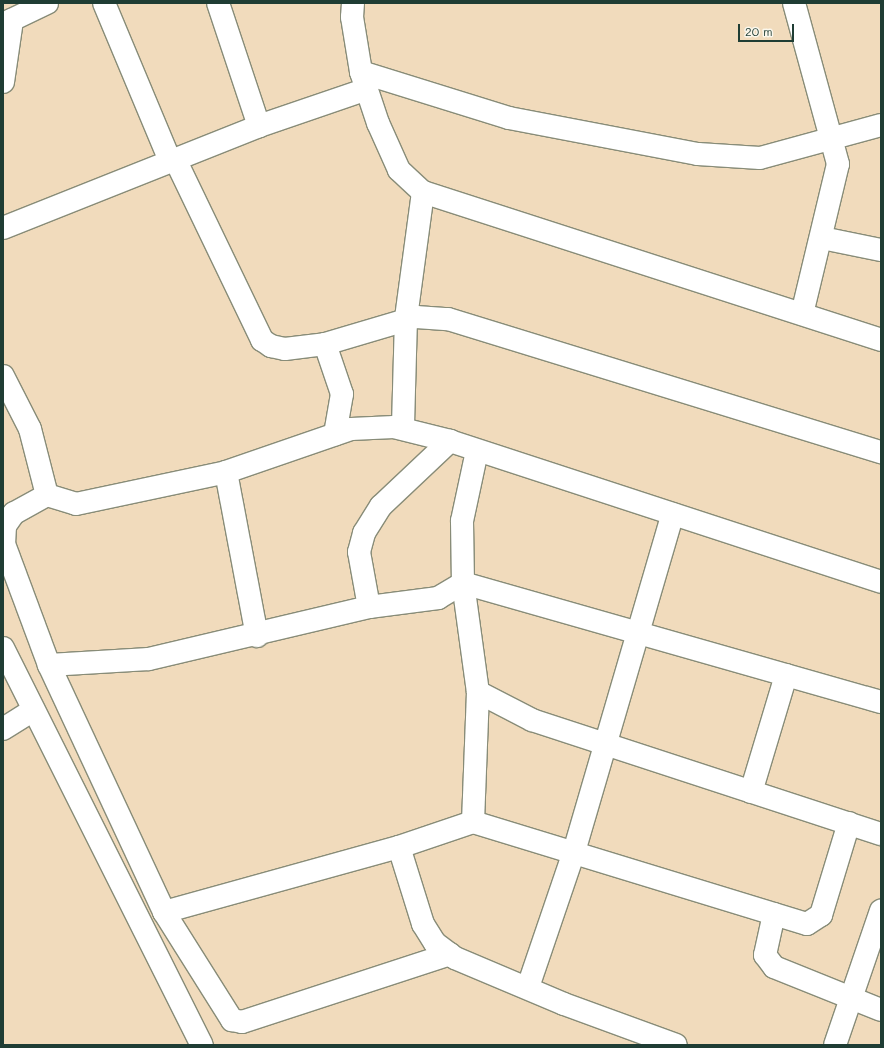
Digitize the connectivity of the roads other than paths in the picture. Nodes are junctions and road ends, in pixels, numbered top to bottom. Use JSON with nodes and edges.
{"nodes":[{"id":1,"x":47,"y":3,"type":"edge"},
{"id":2,"x":104,"y":3,"type":"edge"},
{"id":3,"x":218,"y":3,"type":"edge"},
{"id":4,"x":353,"y":3,"type":"edge"},
{"id":5,"x":794,"y":3,"type":"edge"},
{"id":6,"x":7,"y":22,"type":"edge"},
{"id":7,"x":364,"y":80,"type":"junction"},
{"id":8,"x":3,"y":82,"type":"edge"},
{"id":9,"x":881,"y":125,"type":"edge"},
{"id":10,"x":258,"y":126,"type":"junction"},
{"id":11,"x":831,"y":136,"type":"junction"},
{"id":12,"x":173,"y":160,"type":"junction"},
{"id":13,"x":423,"y":192,"type":"junction"},
{"id":14,"x":3,"y":228,"type":"edge"},
{"id":15,"x":822,"y":238,"type":"junction"},
{"id":16,"x":881,"y":250,"type":"edge"},
{"id":17,"x":802,"y":314,"type":"junction"},
{"id":18,"x":406,"y":318,"type":"junction"},
{"id":19,"x":881,"y":340,"type":"edge"},
{"id":20,"x":325,"y":344,"type":"junction"},
{"id":21,"x":3,"y":376,"type":"edge"},
{"id":22,"x":403,"y":428,"type":"junction"},
{"id":23,"x":335,"y":434,"type":"junction"},
{"id":24,"x":450,"y":442,"type":"junction"},
{"id":25,"x":477,"y":451,"type":"junction"},
{"id":26,"x":881,"y":452,"type":"edge"},
{"id":27,"x":226,"y":472,"type":"junction"},
{"id":28,"x":47,"y":495,"type":"junction"},
{"id":29,"x":673,"y":514,"type":"junction"},
{"id":30,"x":881,"y":582,"type":"edge"},
{"id":31,"x":463,"y":584,"type":"junction"},
{"id":32,"x":369,"y":607,"type":"junction"},
{"id":33,"x":639,"y":633,"type":"junction"},
{"id":34,"x":257,"y":636,"type":"junction"},
{"id":35,"x":3,"y":648,"type":"edge"},
{"id":36,"x":49,"y":665,"type":"junction"},
{"id":37,"x":786,"y":675,"type":"junction"},
{"id":38,"x":478,"y":692,"type":"junction"},
{"id":39,"x":881,"y":702,"type":"edge"},
{"id":40,"x":34,"y":710,"type":"junction"},
{"id":41,"x":3,"y":729,"type":"edge"},
{"id":42,"x":607,"y":744,"type":"junction"},
{"id":43,"x":751,"y":792,"type":"junction"},
{"id":44,"x":473,"y":822,"type":"junction"},
{"id":45,"x":849,"y":823,"type":"junction"},
{"id":46,"x":881,"y":834,"type":"edge"},
{"id":47,"x":399,"y":847,"type":"junction"},
{"id":48,"x":573,"y":855,"type":"junction"},
{"id":49,"x":881,"y":911,"type":"edge"},
{"id":50,"x":164,"y":912,"type":"junction"},
{"id":51,"x":774,"y":914,"type":"junction"},
{"id":52,"x":450,"y":954,"type":"junction"},
{"id":53,"x":528,"y":987,"type":"junction"},
{"id":54,"x":851,"y":997,"type":"junction"},
{"id":55,"x":881,"y":1010,"type":"edge"},
{"id":56,"x":202,"y":1045,"type":"edge"},
{"id":57,"x":676,"y":1045,"type":"edge"},
{"id":58,"x":835,"y":1045,"type":"edge"}],
"edges":[{"from":1,"to":6,"type":"street"},
{"from":2,"to":12,"type":"street"},
{"from":3,"to":10,"type":"street"},
{"from":4,"to":7,"type":"street"},
{"from":5,"to":11,"type":"street"},
{"from":6,"to":8,"type":"street"},
{"from":7,"to":10,"type":"street"},
{"from":7,"to":11,"type":"street"},
{"from":7,"to":13,"type":"street"},
{"from":9,"to":11,"type":"street"},
{"from":10,"to":12,"type":"street"},
{"from":11,"to":15,"type":"street"},
{"from":12,"to":14,"type":"street"},
{"from":12,"to":20,"type":"street"},
{"from":13,"to":17,"type":"street"},
{"from":13,"to":18,"type":"street"},
{"from":15,"to":16,"type":"street"},
{"from":15,"to":17,"type":"street"},
{"from":17,"to":19,"type":"street"},
{"from":18,"to":20,"type":"street"},
{"from":18,"to":22,"type":"street"},
{"from":18,"to":26,"type":"street"},
{"from":20,"to":23,"type":"street"},
{"from":21,"to":28,"type":"street"},
{"from":22,"to":23,"type":"street"},
{"from":22,"to":24,"type":"street"},
{"from":23,"to":27,"type":"street"},
{"from":24,"to":25,"type":"street"},
{"from":24,"to":32,"type":"street"},
{"from":25,"to":29,"type":"street"},
{"from":25,"to":31,"type":"street"},
{"from":27,"to":28,"type":"street"},
{"from":27,"to":34,"type":"street"},
{"from":28,"to":36,"type":"street"},
{"from":29,"to":30,"type":"street"},
{"from":29,"to":33,"type":"street"},
{"from":31,"to":32,"type":"street"},
{"from":31,"to":33,"type":"street"},
{"from":31,"to":38,"type":"street"},
{"from":32,"to":34,"type":"street"},
{"from":33,"to":37,"type":"street"},
{"from":33,"to":42,"type":"street"},
{"from":34,"to":36,"type":"street"},
{"from":35,"to":40,"type":"street"},
{"from":36,"to":50,"type":"street"},
{"from":37,"to":39,"type":"street"},
{"from":37,"to":43,"type":"street"},
{"from":38,"to":42,"type":"street"},
{"from":38,"to":44,"type":"street"},
{"from":40,"to":41,"type":"street"},
{"from":40,"to":56,"type":"street"},
{"from":42,"to":43,"type":"street"},
{"from":42,"to":48,"type":"street"},
{"from":43,"to":45,"type":"street"},
{"from":44,"to":47,"type":"street"},
{"from":44,"to":48,"type":"street"},
{"from":45,"to":46,"type":"street"},
{"from":45,"to":51,"type":"street"},
{"from":47,"to":50,"type":"street"},
{"from":47,"to":52,"type":"street"},
{"from":48,"to":51,"type":"street"},
{"from":48,"to":53,"type":"street"},
{"from":49,"to":54,"type":"street"},
{"from":50,"to":52,"type":"street"},
{"from":51,"to":54,"type":"street"},
{"from":52,"to":53,"type":"street"},
{"from":53,"to":57,"type":"street"},
{"from":54,"to":55,"type":"street"},
{"from":54,"to":58,"type":"street"}]}
